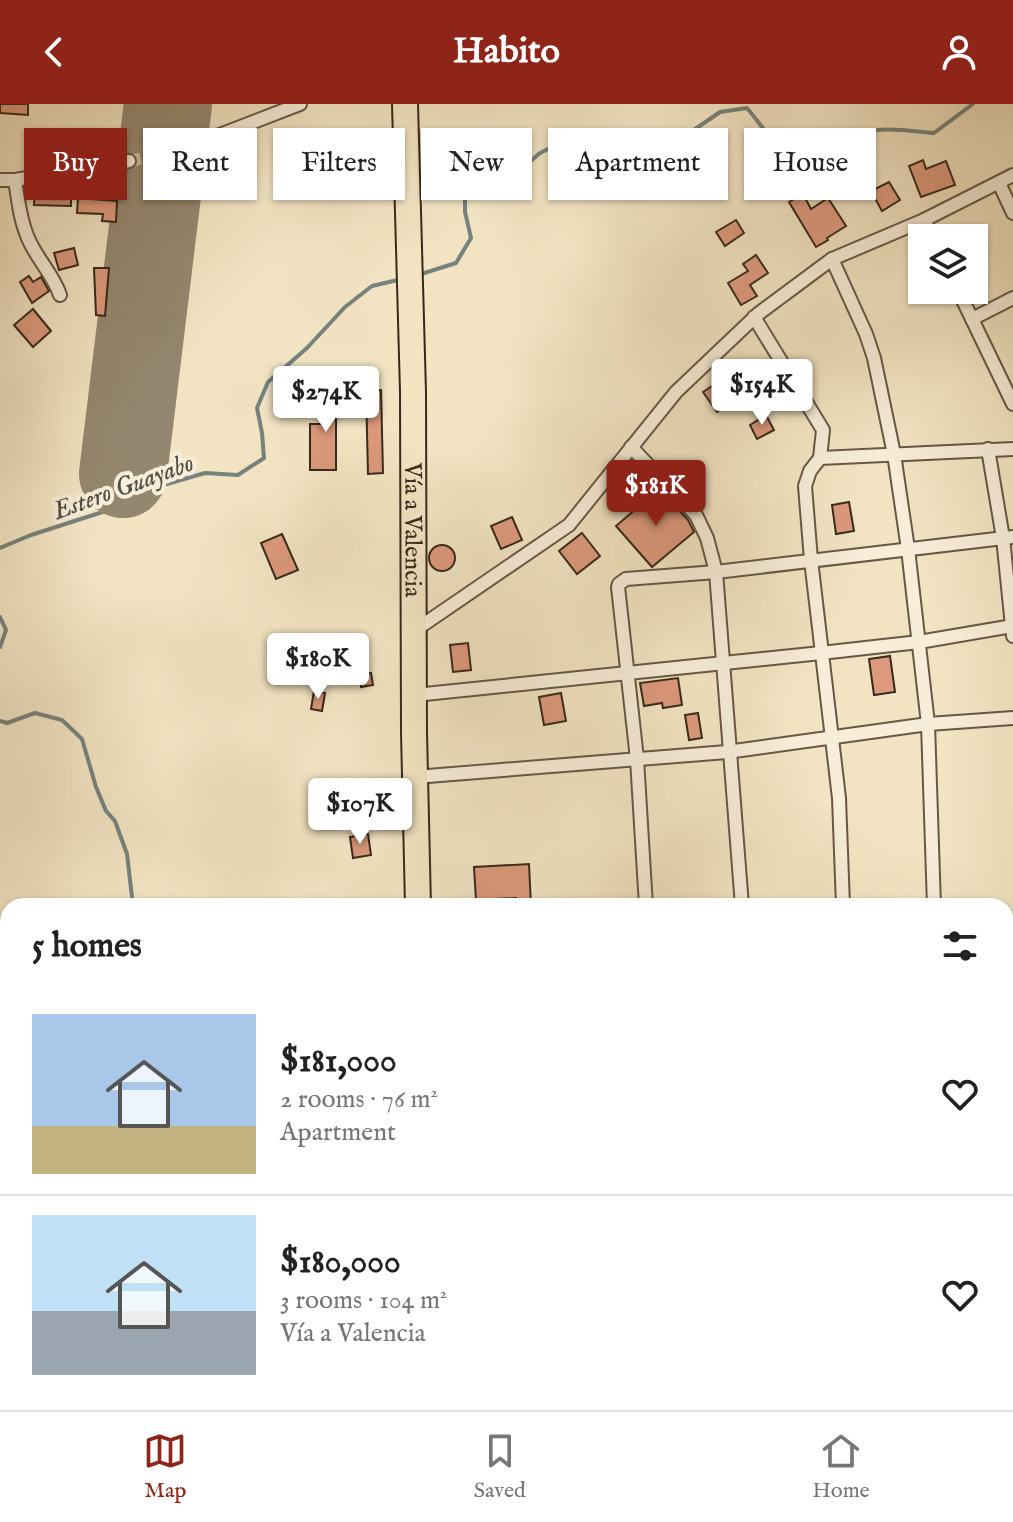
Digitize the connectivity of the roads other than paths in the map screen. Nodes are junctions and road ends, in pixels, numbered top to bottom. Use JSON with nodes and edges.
{"nodes":[{"id":1,"x":300,"y":104,"type":"edge"},
{"id":2,"x":405,"y":104,"type":"edge"},
{"id":3,"x":238,"y":128,"type":"edge"},
{"id":4,"x":129,"y":161,"type":"tunnel mouth"},
{"id":5,"x":1013,"y":175,"type":"edge"},
{"id":6,"x":0,"y":180,"type":"edge"},
{"id":7,"x":15,"y":180,"type":"junction"},
{"id":8,"x":999,"y":183,"type":"junction"},
{"id":9,"x":1013,"y":213,"type":"edge"},
{"id":10,"x":924,"y":220,"type":"junction"},
{"id":11,"x":926,"y":224,"type":"edge"},
{"id":12,"x":832,"y":259,"type":"junction"},
{"id":13,"x":60,"y":295,"type":"dead end"},
{"id":14,"x":1013,"y":298,"type":"edge"},
{"id":15,"x":965,"y":304,"type":"edge"},
{"id":16,"x":754,"y":317,"type":"junction"},
{"id":17,"x":972,"y":319,"type":"junction"},
{"id":18,"x":1013,"y":404,"type":"edge"},
{"id":19,"x":631,"y":447,"type":"junction"},
{"id":20,"x":988,"y":449,"type":"junction"},
{"id":21,"x":1013,"y":449,"type":"edge"},
{"id":22,"x":894,"y":454,"type":"junction"},
{"id":23,"x":820,"y":458,"type":"junction"},
{"id":24,"x":1008,"y":537,"type":"edge"},
{"id":25,"x":908,"y":549,"type":"junction"},
{"id":26,"x":811,"y":560,"type":"junction"},
{"id":27,"x":716,"y":572,"type":"junction"},
{"id":28,"x":1012,"y":630,"type":"edge"},
{"id":29,"x":414,"y":631,"type":"junction"},
{"id":30,"x":919,"y":642,"type":"junction"},
{"id":31,"x":821,"y":653,"type":"junction"},
{"id":32,"x":725,"y":664,"type":"junction"},
{"id":33,"x":628,"y":674,"type":"junction"},
{"id":34,"x":415,"y":695,"type":"junction"},
{"id":35,"x":1013,"y":718,"type":"edge"},
{"id":36,"x":928,"y":724,"type":"junction"},
{"id":37,"x":832,"y":737,"type":"junction"},
{"id":38,"x":731,"y":751,"type":"junction"},
{"id":39,"x":637,"y":759,"type":"junction"},
{"id":40,"x":415,"y":777,"type":"junction"},
{"id":41,"x":418,"y":898,"type":"edge"},
{"id":42,"x":646,"y":898,"type":"edge"},
{"id":43,"x":741,"y":898,"type":"edge"},
{"id":44,"x":843,"y":898,"type":"edge"},
{"id":45,"x":934,"y":898,"type":"edge"}],
"edges":[{"from":1,"to":3,"type":"street"},
{"from":2,"to":29,"type":"highway","name":"Vía a Valencia"},
{"from":4,"to":7,"type":"street"},
{"from":5,"to":8,"type":"street"},
{"from":6,"to":7,"type":"street"},
{"from":7,"to":13,"type":"street"},
{"from":8,"to":9,"type":"street"},
{"from":8,"to":10,"type":"street"},
{"from":10,"to":11,"type":"street"},
{"from":10,"to":12,"type":"street"},
{"from":12,"to":16,"type":"street"},
{"from":12,"to":22,"type":"street"},
{"from":14,"to":17,"type":"street"},
{"from":15,"to":17,"type":"street"},
{"from":16,"to":19,"type":"street"},
{"from":16,"to":23,"type":"street"},
{"from":17,"to":18,"type":"street"},
{"from":19,"to":27,"type":"street"},
{"from":19,"to":29,"type":"street"},
{"from":20,"to":21,"type":"street"},
{"from":20,"to":22,"type":"street"},
{"from":20,"to":24,"type":"street"},
{"from":22,"to":23,"type":"street"},
{"from":22,"to":25,"type":"street"},
{"from":23,"to":26,"type":"street"},
{"from":24,"to":25,"type":"street"},
{"from":24,"to":28,"type":"street"},
{"from":25,"to":26,"type":"street"},
{"from":25,"to":30,"type":"street"},
{"from":26,"to":27,"type":"street"},
{"from":26,"to":31,"type":"street"},
{"from":27,"to":32,"type":"street"},
{"from":27,"to":33,"type":"street"},
{"from":28,"to":30,"type":"street"},
{"from":29,"to":34,"type":"highway","name":"Vía a Valencia"},
{"from":30,"to":31,"type":"street"},
{"from":30,"to":36,"type":"street"},
{"from":31,"to":32,"type":"street"},
{"from":31,"to":37,"type":"street"},
{"from":32,"to":33,"type":"street"},
{"from":32,"to":38,"type":"street"},
{"from":33,"to":34,"type":"street"},
{"from":33,"to":39,"type":"street"},
{"from":34,"to":40,"type":"highway","name":"Vía a Valencia"},
{"from":35,"to":36,"type":"street"},
{"from":36,"to":37,"type":"street"},
{"from":36,"to":45,"type":"street"},
{"from":37,"to":38,"type":"street"},
{"from":37,"to":44,"type":"street"},
{"from":38,"to":39,"type":"street"},
{"from":38,"to":43,"type":"street"},
{"from":39,"to":40,"type":"street"},
{"from":39,"to":42,"type":"street"},
{"from":40,"to":41,"type":"highway","name":"Vía a Valencia"}]}
